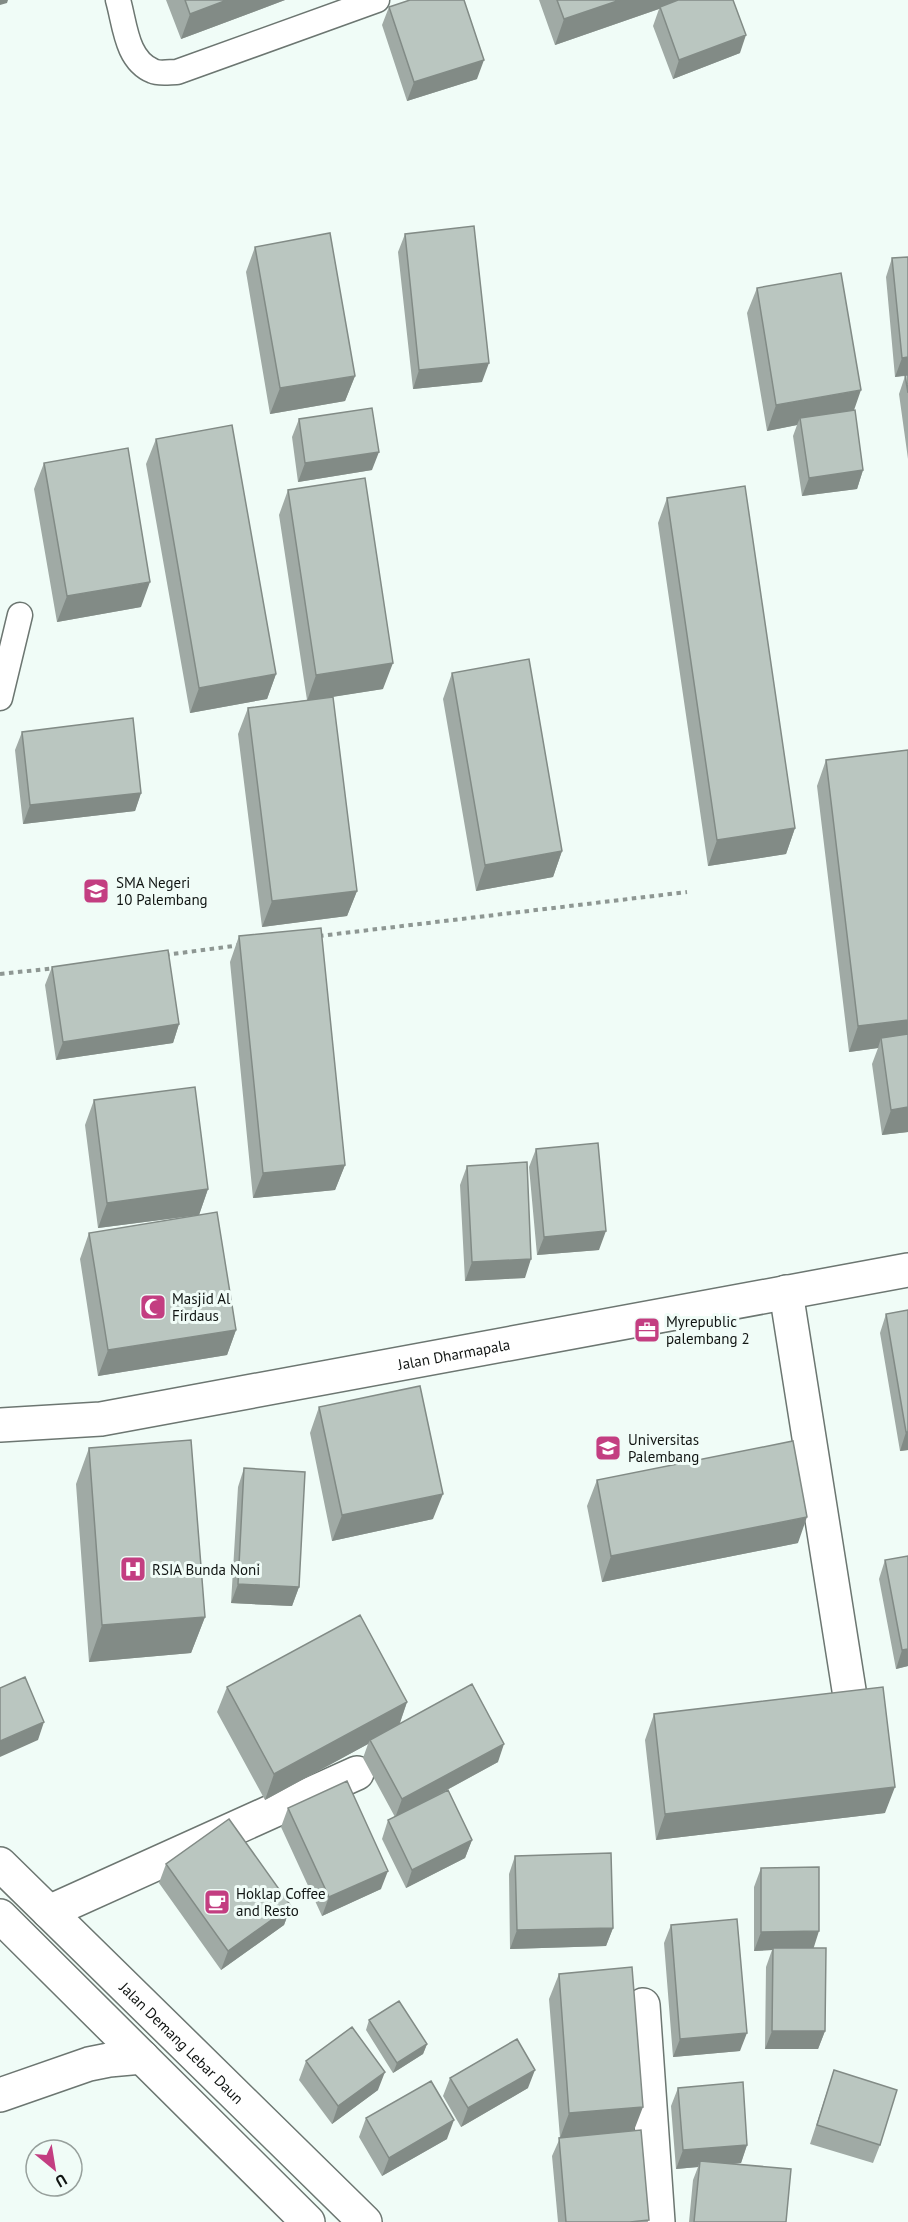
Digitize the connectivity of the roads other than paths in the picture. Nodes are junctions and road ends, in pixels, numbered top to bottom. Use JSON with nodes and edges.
{"nodes":[{"id":1,"x":118,"y":0,"type":"edge"},
{"id":2,"x":377,"y":0,"type":"edge"},
{"id":3,"x":20,"y":615,"type":"dead end"},
{"id":4,"x":0,"y":698,"type":"edge"},
{"id":5,"x":908,"y":1270,"type":"edge"},
{"id":6,"x":786,"y":1293,"type":"junction"},
{"id":7,"x":0,"y":1425,"type":"edge"},
{"id":8,"x":849,"y":1690,"type":"edge"},
{"id":9,"x":357,"y":1773,"type":"dead end"},
{"id":10,"x":0,"y":1864,"type":"edge"},
{"id":11,"x":50,"y":1912,"type":"junction"},
{"id":12,"x":0,"y":1916,"type":"edge"},
{"id":13,"x":643,"y":2005,"type":"dead end"},
{"id":14,"x":142,"y":2056,"type":"junction"},
{"id":15,"x":0,"y":2095,"type":"edge"},
{"id":16,"x":308,"y":2222,"type":"edge"},
{"id":17,"x":365,"y":2222,"type":"edge"},
{"id":18,"x":658,"y":2222,"type":"edge"}],
"edges":[{"from":1,"to":2,"type":"lane"},
{"from":3,"to":4,"type":"lane"},
{"from":5,"to":6,"type":"main road","name":"Jalan Dharmapala"},
{"from":6,"to":7,"type":"main road","name":"Jalan Dharmapala"},
{"from":6,"to":8,"type":"main road"},
{"from":9,"to":11,"type":"main road"},
{"from":10,"to":11,"type":"main road","name":"Jalan Demang Lebar Daun"},
{"from":11,"to":17,"type":"main road","name":"Jalan Demang Lebar Daun"},
{"from":12,"to":14,"type":"main road"},
{"from":13,"to":18,"type":"main road"},
{"from":14,"to":15,"type":"main road"},
{"from":14,"to":16,"type":"main road"}]}
